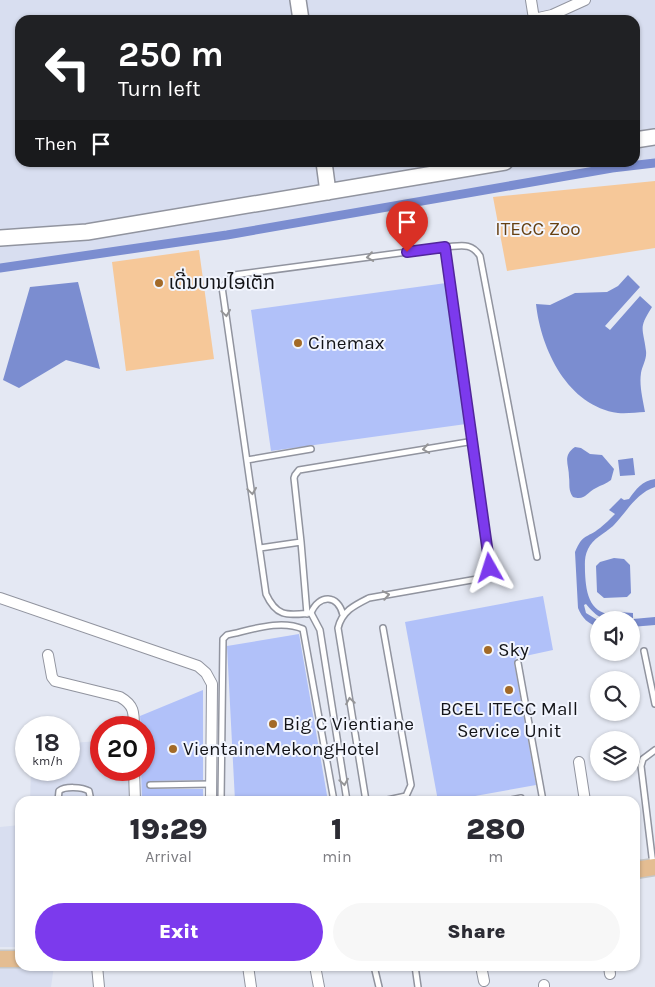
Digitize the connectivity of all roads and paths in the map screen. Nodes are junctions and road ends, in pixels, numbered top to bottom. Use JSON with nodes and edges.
{"nodes":[{"id":1,"x":298,"y":0,"type":"edge"},
{"id":2,"x":532,"y":0,"type":"edge"},
{"id":3,"x":585,"y":0,"type":"edge"},
{"id":4,"x":301,"y":15,"type":"edge"},
{"id":5,"x":534,"y":15,"type":"edge"},
{"id":6,"x":552,"y":15,"type":"edge"},
{"id":7,"x":655,"y":137,"type":"edge"},
{"id":8,"x":640,"y":139,"type":"edge"},
{"id":9,"x":325,"y":167,"type":"edge"},
{"id":10,"x":476,"y":167,"type":"edge"},
{"id":11,"x":328,"y":192,"type":"junction"},
{"id":12,"x":0,"y":238,"type":"edge"},
{"id":13,"x":445,"y":247,"type":"junction"},
{"id":14,"x":474,"y":441,"type":"junction"},
{"id":15,"x":311,"y":449,"type":"dead end"},
{"id":16,"x":247,"y":460,"type":"junction"},
{"id":17,"x":301,"y":542,"type":"junction"},
{"id":18,"x":260,"y":548,"type":"junction"},
{"id":19,"x":537,"y":557,"type":"dead end"},
{"id":20,"x":0,"y":598,"type":"edge"},
{"id":21,"x":309,"y":614,"type":"junction"},
{"id":22,"x":284,"y":615,"type":"junction"},
{"id":23,"x":342,"y":615,"type":"junction"},
{"id":24,"x":281,"y":624,"type":"junction"},
{"id":25,"x":383,"y":628,"type":"dead end"},
{"id":26,"x":644,"y":651,"type":"dead end"},
{"id":27,"x":48,"y":655,"type":"dead end"},
{"id":28,"x":518,"y":663,"type":"dead end"},
{"id":29,"x":655,"y":704,"type":"edge"},
{"id":30,"x":134,"y":716,"type":"edge"},
{"id":31,"x":655,"y":750,"type":"edge"},
{"id":32,"x":579,"y":762,"type":"dead end"},
{"id":33,"x":134,"y":781,"type":"edge"},
{"id":34,"x":211,"y":784,"type":"junction"},
{"id":35,"x":150,"y":785,"type":"dead end"},
{"id":36,"x":58,"y":796,"type":"edge"},
{"id":37,"x":90,"y":796,"type":"edge"},
{"id":38,"x":135,"y":796,"type":"edge"},
{"id":39,"x":211,"y":796,"type":"edge"},
{"id":40,"x":221,"y":796,"type":"edge"},
{"id":41,"x":333,"y":796,"type":"edge"},
{"id":42,"x":346,"y":796,"type":"edge"},
{"id":43,"x":365,"y":796,"type":"edge"},
{"id":44,"x":406,"y":796,"type":"edge"},
{"id":45,"x":542,"y":796,"type":"edge"},
{"id":46,"x":584,"y":796,"type":"edge"},
{"id":47,"x":654,"y":867,"type":"edge"},
{"id":48,"x":640,"y":869,"type":"edge"},
{"id":49,"x":0,"y":959,"type":"edge"},
{"id":50,"x":15,"y":959,"type":"edge"},
{"id":51,"x":97,"y":971,"type":"edge"},
{"id":52,"x":249,"y":971,"type":"edge"},
{"id":53,"x":316,"y":971,"type":"edge"},
{"id":54,"x":375,"y":971,"type":"edge"},
{"id":55,"x":416,"y":971,"type":"edge"},
{"id":56,"x":482,"y":971,"type":"edge"},
{"id":57,"x":484,"y":981,"type":"dead end"},
{"id":58,"x":99,"y":987,"type":"edge"},
{"id":59,"x":251,"y":987,"type":"edge"},
{"id":60,"x":319,"y":987,"type":"edge"},
{"id":61,"x":379,"y":987,"type":"edge"},
{"id":62,"x":418,"y":987,"type":"edge"}],
"edges":[{"from":1,"to":4,"type":"street"},
{"from":2,"to":5,"type":"street"},
{"from":3,"to":6,"type":"street"},
{"from":7,"to":8,"type":"street"},
{"from":9,"to":11,"type":"street"},
{"from":10,"to":11,"type":"street"},
{"from":11,"to":12,"type":"street"},
{"from":13,"to":14,"type":"lane"},
{"from":13,"to":16,"type":"lane","one_way":true},
{"from":13,"to":19,"type":"lane"},
{"from":14,"to":17,"type":"lane","one_way":true},
{"from":23,"to":14,"type":"lane","one_way":true},
{"from":15,"to":16,"type":"lane"},
{"from":16,"to":18,"type":"lane","one_way":true},
{"from":17,"to":18,"type":"lane"},
{"from":17,"to":21,"type":"lane"},
{"from":18,"to":22,"type":"lane"},
{"from":20,"to":34,"type":"street"},
{"from":21,"to":22,"type":"lane"},
{"from":21,"to":23,"type":"lane"},
{"from":21,"to":42,"type":"lane","one_way":true},
{"from":22,"to":24,"type":"lane"},
{"from":43,"to":23,"type":"lane","one_way":true},
{"from":24,"to":40,"type":"lane"},
{"from":24,"to":41,"type":"lane"},
{"from":25,"to":44,"type":"lane"},
{"from":26,"to":29,"type":"lane"},
{"from":27,"to":30,"type":"street"},
{"from":28,"to":45,"type":"lane"},
{"from":31,"to":47,"type":"lane"},
{"from":32,"to":46,"type":"street"},
{"from":33,"to":38,"type":"street"},
{"from":34,"to":35,"type":"lane"},
{"from":34,"to":39,"type":"street"},
{"from":36,"to":37,"type":"lane"},
{"from":47,"to":48,"type":"main road"},
{"from":49,"to":50,"type":"main road"},
{"from":51,"to":58,"type":"street"},
{"from":52,"to":59,"type":"street"},
{"from":53,"to":60,"type":"street"},
{"from":54,"to":61,"type":"lane"},
{"from":55,"to":62,"type":"lane"},
{"from":56,"to":57,"type":"street"}]}
